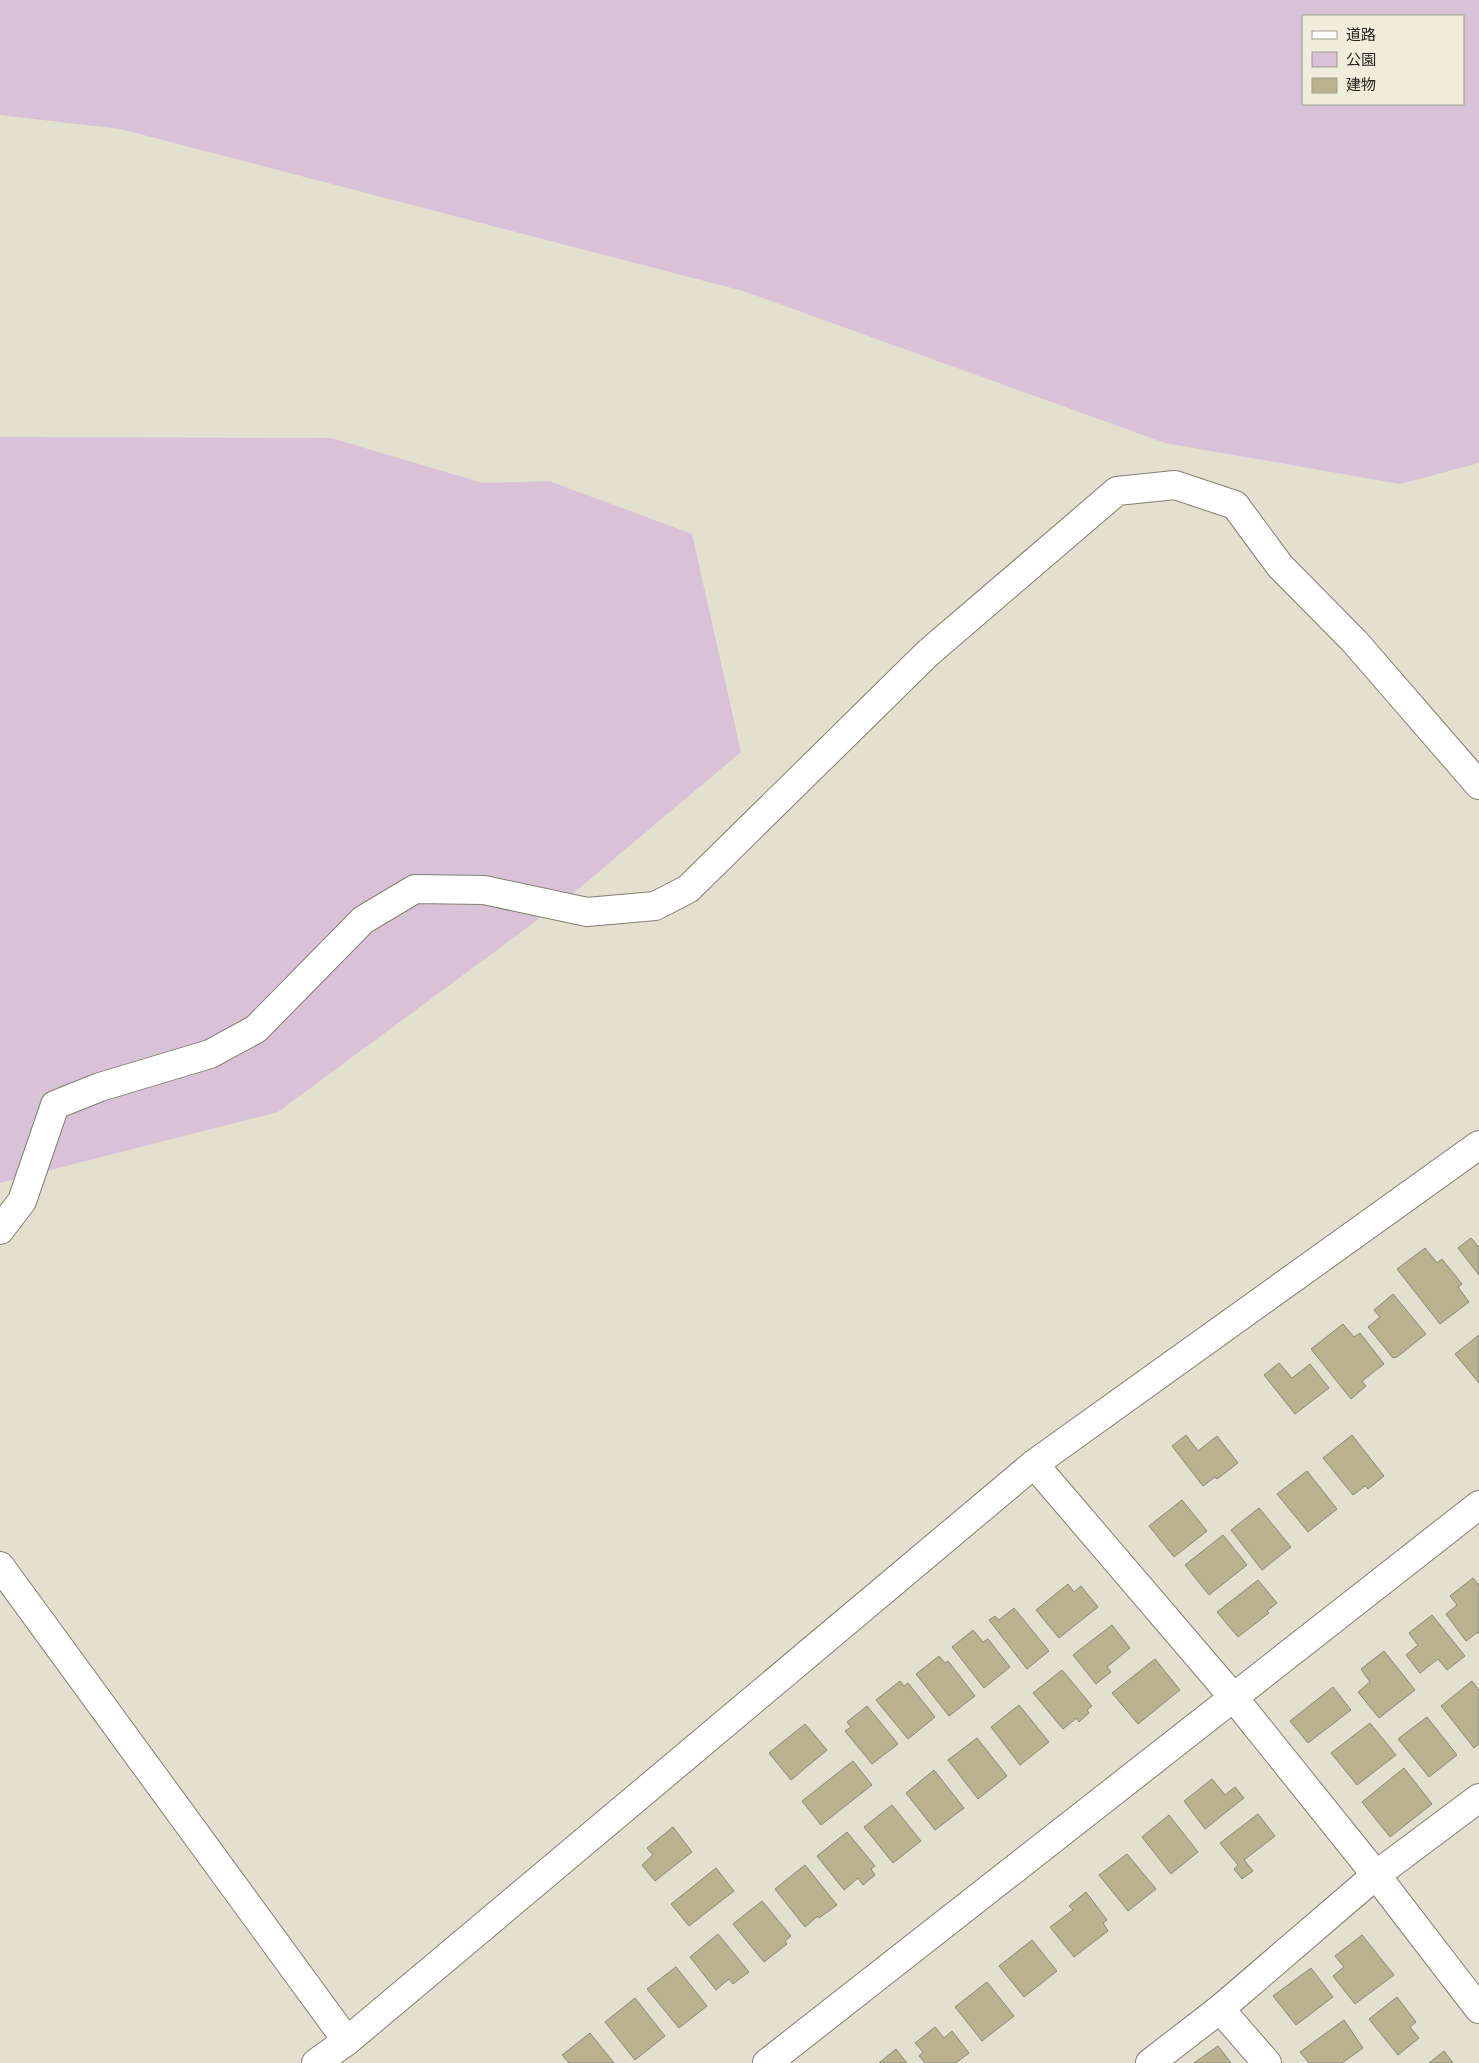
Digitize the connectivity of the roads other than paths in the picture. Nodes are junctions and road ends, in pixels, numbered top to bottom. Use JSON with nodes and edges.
{"nodes":[{"id":1,"x":1479,"y":785,"type":"edge"},
{"id":2,"x":1479,"y":1145,"type":"edge"},
{"id":3,"x":0,"y":1230,"type":"edge"},
{"id":4,"x":1034,"y":1464,"type":"junction"},
{"id":5,"x":1479,"y":1506,"type":"edge"},
{"id":6,"x":0,"y":1566,"type":"edge"},
{"id":7,"x":1234,"y":1698,"type":"junction"},
{"id":8,"x":1479,"y":1798,"type":"edge"},
{"id":9,"x":1376,"y":1875,"type":"junction"},
{"id":10,"x":1220,"y":2009,"type":"junction"},
{"id":11,"x":1479,"y":2009,"type":"edge"},
{"id":12,"x":347,"y":2040,"type":"junction"},
{"id":13,"x":316,"y":2063,"type":"edge"},
{"id":14,"x":767,"y":2063,"type":"edge"},
{"id":15,"x":1150,"y":2063,"type":"edge"},
{"id":16,"x":1267,"y":2063,"type":"edge"}],
"edges":[{"from":1,"to":3,"type":"street"},
{"from":2,"to":4,"type":"street"},
{"from":4,"to":7,"type":"street"},
{"from":4,"to":12,"type":"street"},
{"from":5,"to":7,"type":"street"},
{"from":6,"to":12,"type":"street"},
{"from":7,"to":9,"type":"street"},
{"from":7,"to":14,"type":"street"},
{"from":8,"to":9,"type":"street"},
{"from":9,"to":10,"type":"street"},
{"from":9,"to":11,"type":"street"},
{"from":10,"to":15,"type":"street"},
{"from":10,"to":16,"type":"street"},
{"from":12,"to":13,"type":"street"}]}
